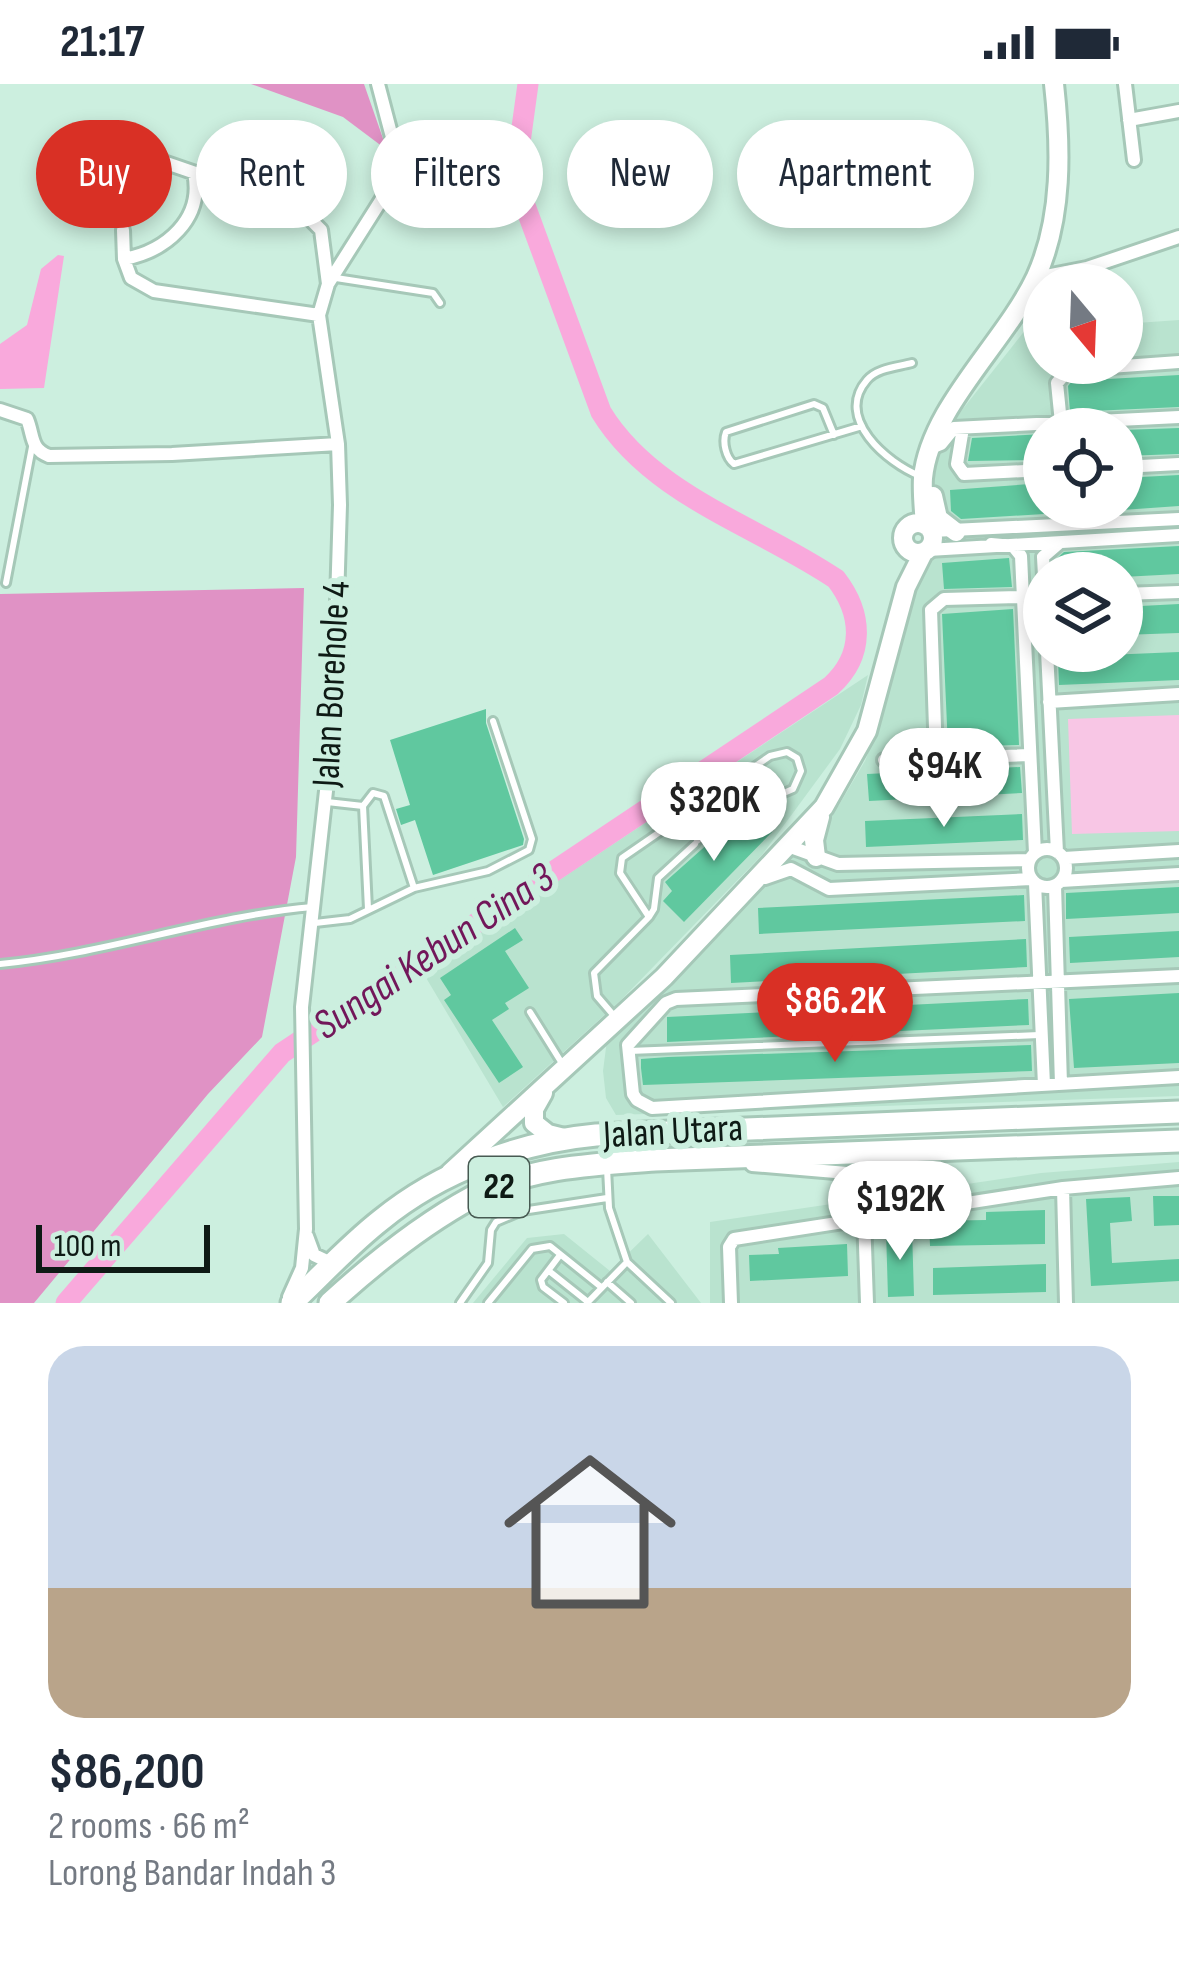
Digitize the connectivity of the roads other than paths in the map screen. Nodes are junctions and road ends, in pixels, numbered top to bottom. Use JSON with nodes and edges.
{"nodes":[{"id":1,"x":378,"y":84,"type":"edge"},
{"id":2,"x":1054,"y":84,"type":"edge"},
{"id":3,"x":1125,"y":84,"type":"edge"},
{"id":4,"x":1179,"y":111,"type":"edge"},
{"id":5,"x":1130,"y":120,"type":"junction"},
{"id":6,"x":1134,"y":160,"type":"dead end"},
{"id":7,"x":172,"y":165,"type":"edge"},
{"id":8,"x":194,"y":173,"type":"junction"},
{"id":9,"x":123,"y":230,"type":"dead end"},
{"id":10,"x":1179,"y":238,"type":"edge"},
{"id":11,"x":124,"y":259,"type":"junction"},
{"id":12,"x":1040,"y":264,"type":"edge"},
{"id":13,"x":1099,"y":264,"type":"edge"},
{"id":14,"x":330,"y":281,"type":"junction"},
{"id":15,"x":1023,"y":301,"type":"edge"},
{"id":16,"x":440,"y":303,"type":"dead end"},
{"id":17,"x":319,"y":315,"type":"junction"},
{"id":18,"x":1179,"y":362,"type":"edge"},
{"id":19,"x":912,"y":363,"type":"dead end"},
{"id":20,"x":1059,"y":408,"type":"edge"},
{"id":21,"x":0,"y":410,"type":"edge"},
{"id":22,"x":1179,"y":417,"type":"edge"},
{"id":23,"x":1143,"y":419,"type":"edge"},
{"id":24,"x":862,"y":426,"type":"junction"},
{"id":25,"x":1023,"y":426,"type":"edge"},
{"id":26,"x":963,"y":428,"type":"junction"},
{"id":27,"x":834,"y":435,"type":"junction"},
{"id":28,"x":33,"y":443,"type":"junction"},
{"id":29,"x":338,"y":444,"type":"junction"},
{"id":30,"x":929,"y":452,"type":"junction"},
{"id":31,"x":1179,"y":464,"type":"edge"},
{"id":32,"x":1143,"y":466,"type":"edge"},
{"id":33,"x":1023,"y":471,"type":"edge"},
{"id":34,"x":923,"y":479,"type":"junction"},
{"id":35,"x":1179,"y":519,"type":"edge"},
{"id":36,"x":956,"y":532,"type":"junction"},
{"id":37,"x":1179,"y":535,"type":"edge"},
{"id":38,"x":921,"y":539,"type":"junction"},
{"id":39,"x":1076,"y":540,"type":"junction"},
{"id":40,"x":991,"y":544,"type":"junction"},
{"id":41,"x":1047,"y":552,"type":"edge"},
{"id":42,"x":1021,"y":556,"type":"joint"},
{"id":43,"x":6,"y":583,"type":"dead end"},
{"id":44,"x":1179,"y":592,"type":"edge"},
{"id":45,"x":1143,"y":593,"type":"edge"},
{"id":46,"x":1022,"y":597,"type":"junction"},
{"id":47,"x":1048,"y":672,"type":"edge"},
{"id":48,"x":1179,"y":694,"type":"edge"},
{"id":49,"x":1049,"y":702,"type":"junction"},
{"id":50,"x":493,"y":721,"type":"dead end"},
{"id":51,"x":1029,"y":755,"type":"junction"},
{"id":52,"x":936,"y":758,"type":"junction"},
{"id":53,"x":884,"y":760,"type":"dead end"},
{"id":54,"x":721,"y":790,"type":"junction"},
{"id":55,"x":327,"y":802,"type":"junction"},
{"id":56,"x":363,"y":806,"type":"junction"},
{"id":57,"x":754,"y":806,"type":"dead end"},
{"id":58,"x":824,"y":807,"type":"junction"},
{"id":59,"x":693,"y":810,"type":"junction"},
{"id":60,"x":711,"y":830,"type":"junction"},
{"id":61,"x":1179,"y":851,"type":"edge"},
{"id":62,"x":804,"y":852,"type":"junction"},
{"id":63,"x":1060,"y":855,"type":"junction"},
{"id":64,"x":1032,"y":857,"type":"junction"},
{"id":65,"x":795,"y":871,"type":"junction"},
{"id":66,"x":1179,"y":874,"type":"edge"},
{"id":67,"x":1033,"y":881,"type":"junction"},
{"id":68,"x":1058,"y":883,"type":"junction"},
{"id":69,"x":753,"y":884,"type":"junction"},
{"id":70,"x":413,"y":888,"type":"junction"},
{"id":71,"x":313,"y":907,"type":"junction"},
{"id":72,"x":368,"y":909,"type":"junction"},
{"id":73,"x":649,"y":917,"type":"junction"},
{"id":74,"x":311,"y":923,"type":"junction"},
{"id":75,"x":0,"y":964,"type":"edge"},
{"id":76,"x":1179,"y":976,"type":"edge"},
{"id":77,"x":1060,"y":982,"type":"junction"},
{"id":78,"x":1042,"y":983,"type":"junction"},
{"id":79,"x":530,"y":1012,"type":"dead end"},
{"id":80,"x":618,"y":1019,"type":"junction"},
{"id":81,"x":1043,"y":1035,"type":"junction"},
{"id":82,"x":628,"y":1048,"type":"junction"},
{"id":83,"x":559,"y":1074,"type":"junction"},
{"id":84,"x":1179,"y":1077,"type":"edge"},
{"id":85,"x":1061,"y":1084,"type":"junction"},
{"id":86,"x":1044,"y":1085,"type":"junction"},
{"id":87,"x":1179,"y":1112,"type":"edge"},
{"id":88,"x":567,"y":1139,"type":"junction"},
{"id":89,"x":1179,"y":1142,"type":"edge"},
{"id":90,"x":703,"y":1159,"type":"junction"},
{"id":91,"x":607,"y":1164,"type":"junction"},
{"id":92,"x":1179,"y":1178,"type":"edge"},
{"id":93,"x":442,"y":1180,"type":"junction"},
{"id":94,"x":1063,"y":1188,"type":"junction"},
{"id":95,"x":608,"y":1198,"type":"junction"},
{"id":96,"x":864,"y":1219,"type":"junction"},
{"id":97,"x":306,"y":1229,"type":"junction"},
{"id":98,"x":560,"y":1255,"type":"junction"},
{"id":99,"x":627,"y":1262,"type":"junction"},
{"id":100,"x":333,"y":1264,"type":"junction"},
{"id":101,"x":549,"y":1271,"type":"junction"},
{"id":102,"x":603,"y":1285,"type":"junction"},
{"id":103,"x":587,"y":1302,"type":"edge"},
{"id":104,"x":288,"y":1303,"type":"edge"},
{"id":105,"x":330,"y":1303,"type":"edge"},
{"id":106,"x":460,"y":1303,"type":"edge"},
{"id":107,"x":488,"y":1303,"type":"edge"},
{"id":108,"x":564,"y":1303,"type":"edge"},
{"id":109,"x":632,"y":1303,"type":"edge"},
{"id":110,"x":671,"y":1303,"type":"edge"},
{"id":111,"x":731,"y":1303,"type":"edge"},
{"id":112,"x":867,"y":1303,"type":"edge"},
{"id":113,"x":1066,"y":1303,"type":"edge"}],
"edges":[{"from":1,"to":14,"type":"street","name":"Jalan Borehole 4"},
{"from":2,"to":12,"type":"main road"},
{"from":3,"to":5,"type":"street"},
{"from":4,"to":5,"type":"street"},
{"from":5,"to":6,"type":"street"},
{"from":7,"to":8,"type":"street"},
{"from":8,"to":11,"type":"street"},
{"from":8,"to":14,"type":"street"},
{"from":9,"to":11,"type":"street"},
{"from":10,"to":13,"type":"street"},
{"from":11,"to":17,"type":"street"},
{"from":14,"to":16,"type":"lane"},
{"from":14,"to":17,"type":"street","name":"Jalan Borehole 4"},
{"from":15,"to":30,"type":"main road"},
{"from":17,"to":29,"type":"street","name":"Jalan Borehole 4"},
{"from":18,"to":20,"type":"street"},
{"from":19,"to":24,"type":"lane"},
{"from":21,"to":28,"type":"street"},
{"from":22,"to":23,"type":"street"},
{"from":24,"to":27,"type":"lane"},
{"from":24,"to":34,"type":"lane"},
{"from":25,"to":26,"type":"street"},
{"from":26,"to":30,"type":"street"},
{"from":26,"to":33,"type":"street"},
{"from":27,"to":27,"type":"lane"},
{"from":28,"to":29,"type":"street"},
{"from":28,"to":43,"type":"lane"},
{"from":29,"to":55,"type":"street","name":"Jalan Borehole 4"},
{"from":30,"to":34,"type":"main road"},
{"from":30,"to":36,"type":"main road"},
{"from":31,"to":32,"type":"street"},
{"from":34,"to":38,"type":"main road"},
{"from":35,"to":36,"type":"street"},
{"from":36,"to":38,"type":"street"},
{"from":37,"to":39,"type":"street"},
{"from":38,"to":40,"type":"street"},
{"from":38,"to":58,"type":"main road"},
{"from":39,"to":40,"type":"street"},
{"from":39,"to":41,"type":"street"},
{"from":40,"to":42,"type":"street"},
{"from":42,"to":46,"type":"street"},
{"from":44,"to":45,"type":"street"},
{"from":46,"to":51,"type":"street"},
{"from":46,"to":52,"type":"street"},
{"from":47,"to":49,"type":"street"},
{"from":48,"to":49,"type":"street"},
{"from":49,"to":63,"type":"street"},
{"from":50,"to":70,"type":"lane"},
{"from":51,"to":52,"type":"street"},
{"from":51,"to":64,"type":"street"},
{"from":52,"to":53,"type":"street"},
{"from":54,"to":57,"type":"lane"},
{"from":54,"to":59,"type":"lane"},
{"from":54,"to":60,"type":"lane"},
{"from":55,"to":56,"type":"lane"},
{"from":55,"to":71,"type":"street","name":"Jalan Borehole 4"},
{"from":56,"to":70,"type":"lane"},
{"from":56,"to":72,"type":"lane"},
{"from":58,"to":62,"type":"main road"},
{"from":58,"to":62,"type":"main road"},
{"from":59,"to":60,"type":"lane"},
{"from":59,"to":73,"type":"lane"},
{"from":60,"to":73,"type":"lane"},
{"from":61,"to":63,"type":"street"},
{"from":62,"to":64,"type":"street"},
{"from":62,"to":65,"type":"street"},
{"from":62,"to":69,"type":"main road"},
{"from":63,"to":64,"type":"street"},
{"from":63,"to":68,"type":"street"},
{"from":64,"to":67,"type":"street"},
{"from":65,"to":67,"type":"street"},
{"from":65,"to":69,"type":"street"},
{"from":66,"to":68,"type":"street"},
{"from":67,"to":68,"type":"street"},
{"from":67,"to":78,"type":"street"},
{"from":68,"to":77,"type":"street"},
{"from":69,"to":80,"type":"main road"},
{"from":70,"to":72,"type":"lane"},
{"from":71,"to":74,"type":"street","name":"Jalan Borehole 4"},
{"from":71,"to":75,"type":"lane"},
{"from":72,"to":74,"type":"lane"},
{"from":73,"to":80,"type":"lane"},
{"from":74,"to":97,"type":"street","name":"Jalan Borehole 4"},
{"from":76,"to":77,"type":"street"},
{"from":77,"to":78,"type":"street"},
{"from":77,"to":85,"type":"street"},
{"from":78,"to":81,"type":"street"},
{"from":78,"to":82,"type":"street"},
{"from":79,"to":83,"type":"lane"},
{"from":80,"to":83,"type":"main road"},
{"from":81,"to":82,"type":"lane"},
{"from":81,"to":86,"type":"street"},
{"from":82,"to":86,"type":"street"},
{"from":83,"to":88,"type":"main road"},
{"from":83,"to":93,"type":"main road"},
{"from":84,"to":85,"type":"street"},
{"from":85,"to":86,"type":"street"},
{"from":87,"to":88,"type":"highway","name":"Jalan Utara","number":"22"},
{"from":88,"to":93,"type":"highway","name":"Jalan Utara","number":"22"},
{"from":89,"to":90,"type":"highway","name":"Jalan Utara","number":"22"},
{"from":90,"to":91,"type":"highway","name":"Jalan Utara","number":"22"},
{"from":90,"to":96,"type":"street"},
{"from":91,"to":95,"type":"lane"},
{"from":91,"to":105,"type":"highway","name":"Jalan Utara","number":"22"},
{"from":92,"to":94,"type":"street"},
{"from":93,"to":100,"type":"highway","name":"Jalan Utara","number":"22"},
{"from":94,"to":96,"type":"street"},
{"from":94,"to":113,"type":"street"},
{"from":95,"to":99,"type":"lane"},
{"from":95,"to":106,"type":"lane"},
{"from":96,"to":111,"type":"street"},
{"from":96,"to":112,"type":"street"},
{"from":97,"to":100,"type":"street"},
{"from":97,"to":104,"type":"street","name":"Jalan Borehole 4"},
{"from":98,"to":101,"type":"lane"},
{"from":98,"to":102,"type":"lane"},
{"from":98,"to":107,"type":"lane"},
{"from":99,"to":102,"type":"lane"},
{"from":99,"to":110,"type":"lane"},
{"from":100,"to":104,"type":"highway","name":"Jalan Utara","number":"22"},
{"from":101,"to":103,"type":"lane"},
{"from":101,"to":108,"type":"lane"},
{"from":102,"to":103,"type":"lane"},
{"from":102,"to":109,"type":"lane"}]}
